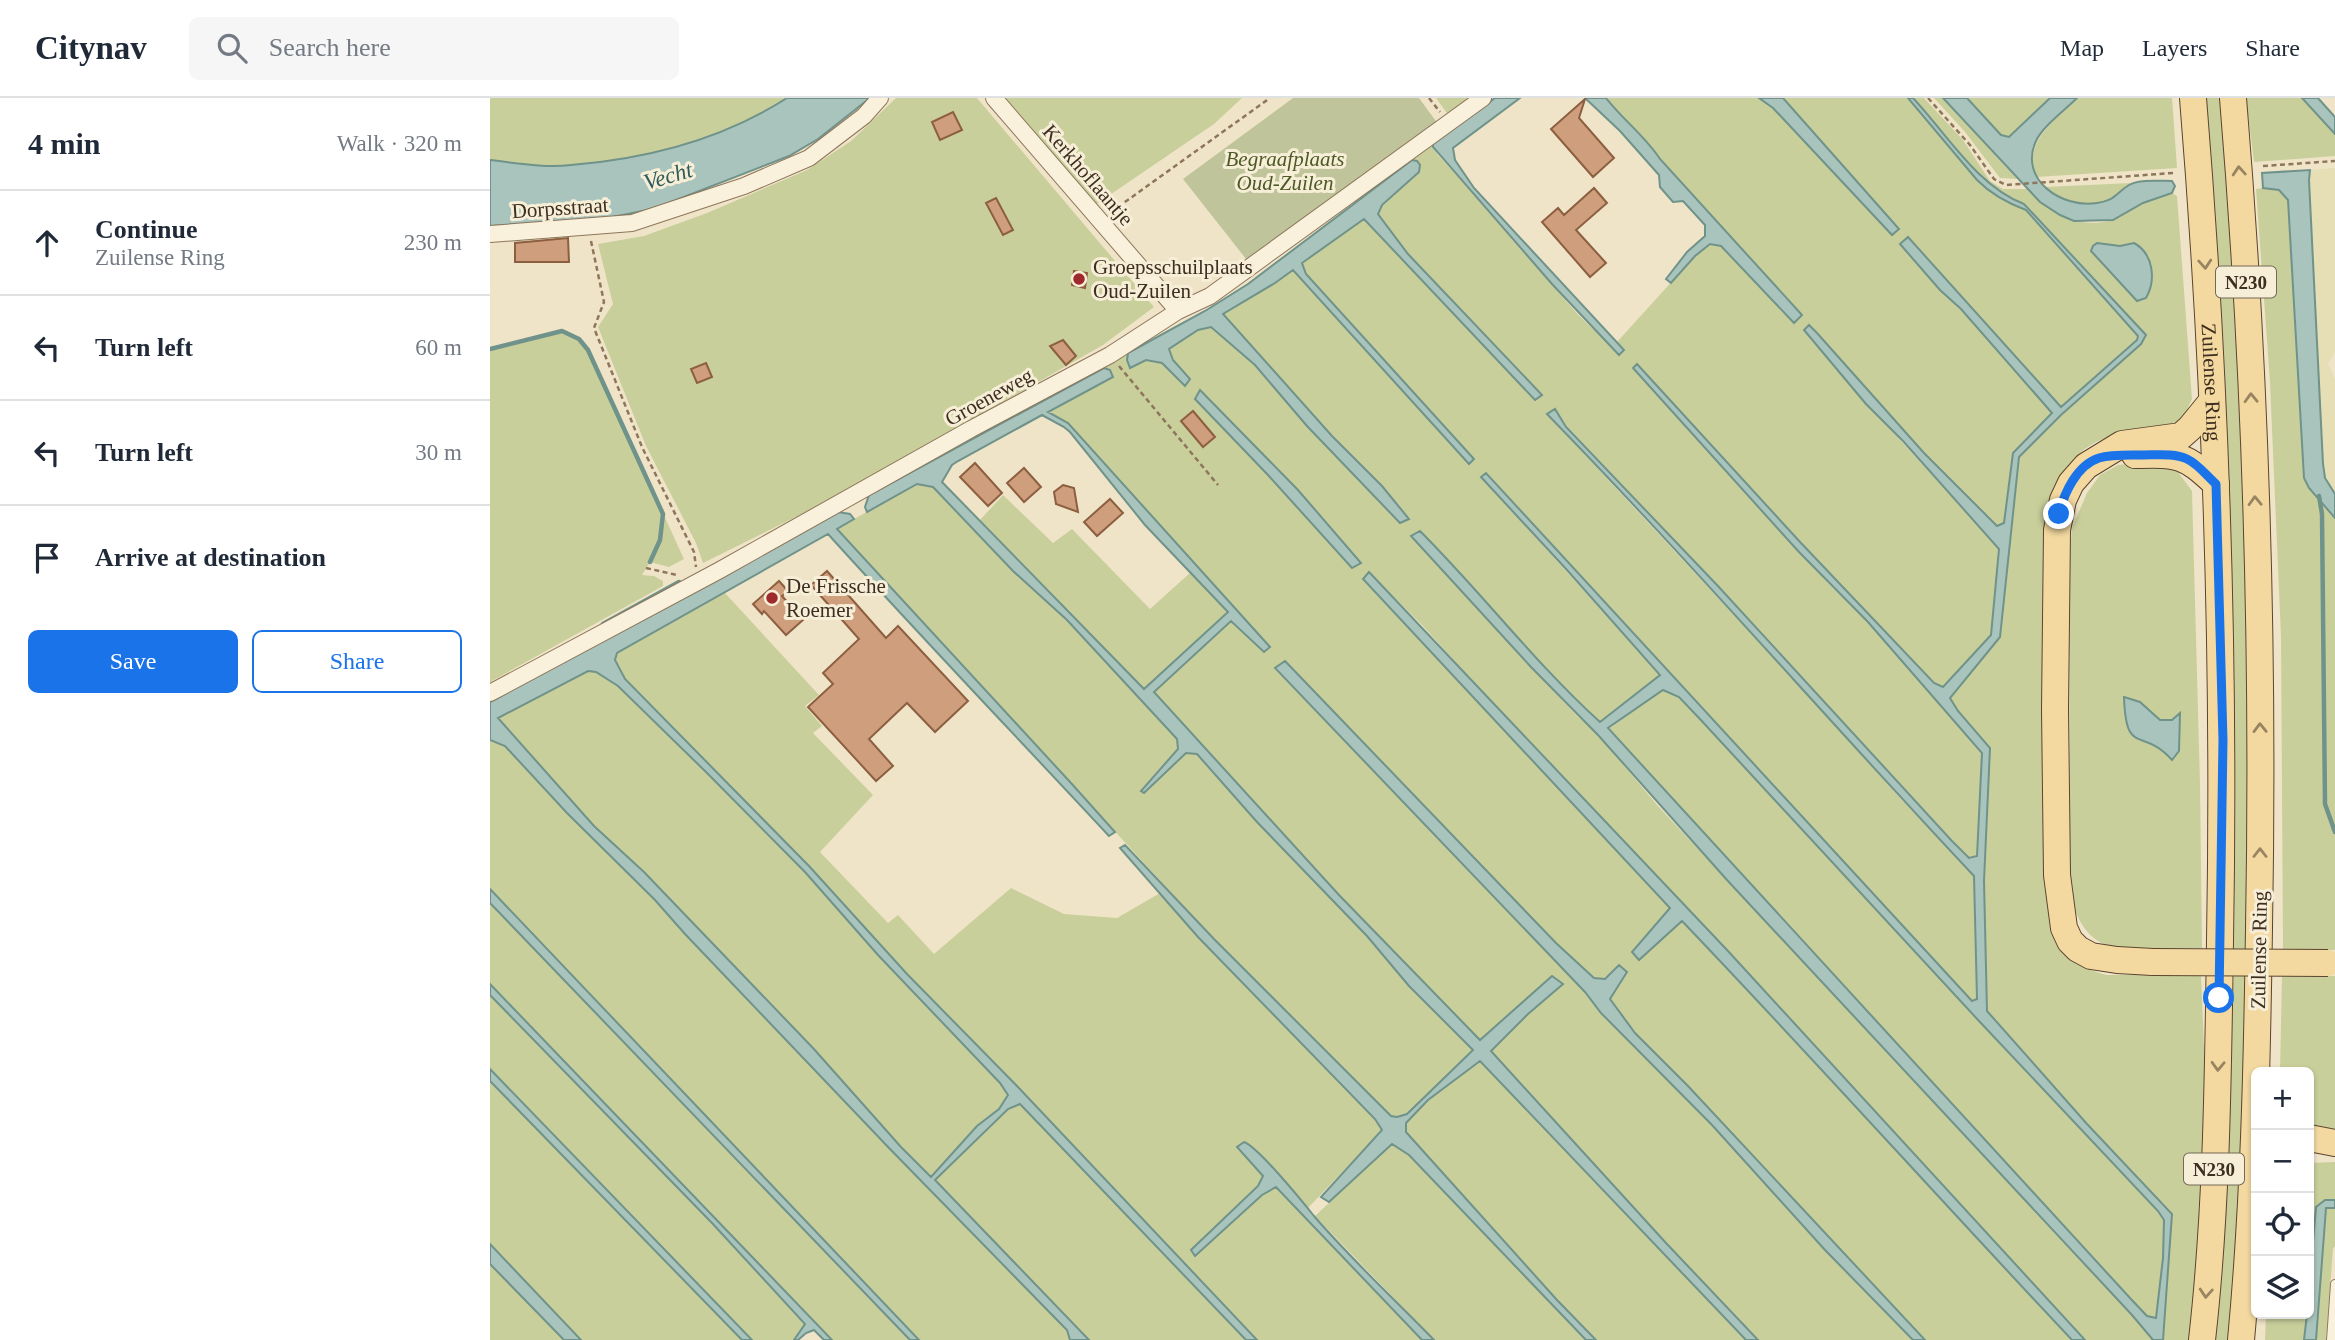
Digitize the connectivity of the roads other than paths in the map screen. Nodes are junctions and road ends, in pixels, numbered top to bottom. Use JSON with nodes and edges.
{"nodes":[{"id":1,"x":880,"y":98,"type":"edge"},
{"id":2,"x":994,"y":98,"type":"edge"},
{"id":3,"x":1483,"y":98,"type":"edge"},
{"id":4,"x":2193,"y":98,"type":"edge"},
{"id":5,"x":2233,"y":98,"type":"edge"},
{"id":6,"x":490,"y":234,"type":"edge"},
{"id":7,"x":1178,"y":311,"type":"junction"},
{"id":8,"x":2213,"y":401,"type":"junction"},
{"id":9,"x":2099,"y":458,"type":"junction"},
{"id":10,"x":2216,"y":484,"type":"junction"},
{"id":11,"x":490,"y":693,"type":"edge"},
{"id":12,"x":2332,"y":963,"type":"edge"},
{"id":13,"x":2256,"y":1067,"type":"edge"},
{"id":14,"x":2314,"y":1139,"type":"edge"},
{"id":15,"x":2335,"y":1143,"type":"edge"},
{"id":16,"x":2335,"y":1153,"type":"edge"},
{"id":17,"x":2314,"y":1155,"type":"edge"},
{"id":18,"x":2253,"y":1193,"type":"edge"},
{"id":19,"x":2335,"y":1284,"type":"edge"},
{"id":20,"x":2202,"y":1340,"type":"edge"},
{"id":21,"x":2241,"y":1340,"type":"edge"},
{"id":22,"x":2331,"y":1340,"type":"edge"}],
"edges":[{"from":1,"to":6,"type":"street","name":"Dorpsstraat"},
{"from":2,"to":7,"type":"street","name":"Kerkhoflaantje"},
{"from":3,"to":7,"type":"street","name":"Groeneweg"},
{"from":4,"to":8,"type":"main road","name":"Zuilense Ring","number":"N230","one_way":true},
{"from":13,"to":5,"type":"main road","name":"Zuilense Ring","number":"N230","one_way":true},
{"from":7,"to":11,"type":"street","name":"Groeneweg"},
{"from":8,"to":9,"type":"main road"},
{"from":8,"to":10,"type":"main road","name":"Zuilense Ring","number":"N230"},
{"from":9,"to":10,"type":"main road"},
{"from":9,"to":12,"type":"main road","bridge":true},
{"from":10,"to":20,"type":"main road","name":"Zuilense Ring","number":"N230","one_way":true},
{"from":14,"to":15,"type":"main road"},
{"from":16,"to":17,"type":"main road"},
{"from":18,"to":21,"type":"main road","name":"Zuilense Ring","number":"N230"},
{"from":19,"to":22,"type":"lane"}]}
